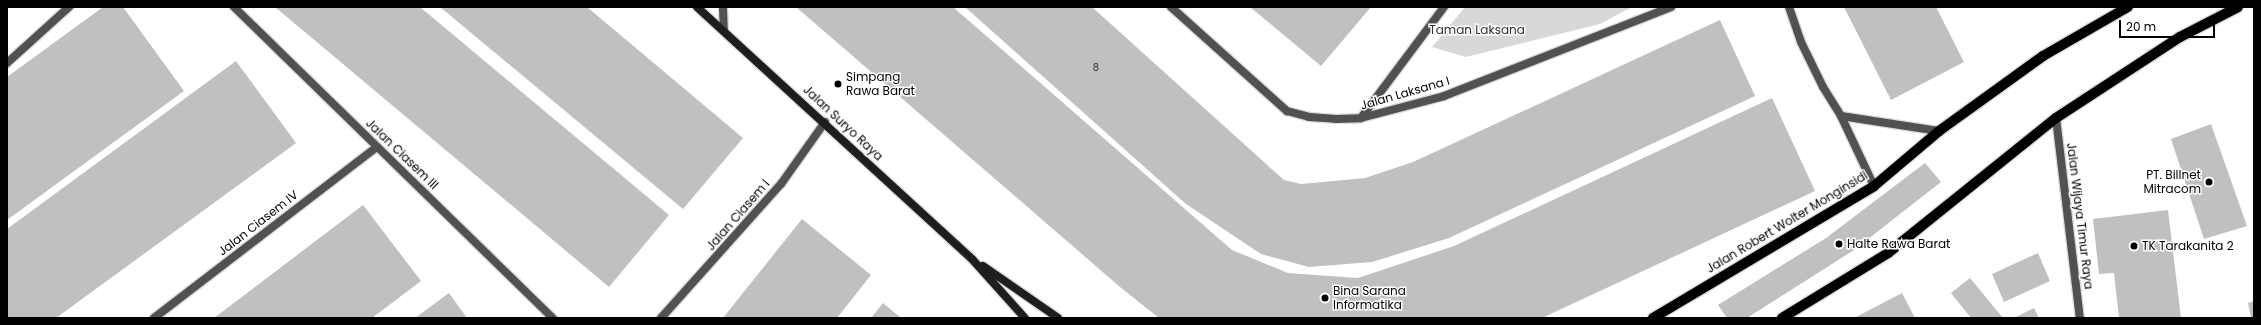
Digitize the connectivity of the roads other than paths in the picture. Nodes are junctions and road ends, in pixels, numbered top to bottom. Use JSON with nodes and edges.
{"nodes":[{"id":1,"x":69,"y":7,"type":"edge"},
{"id":2,"x":234,"y":7,"type":"edge"},
{"id":3,"x":697,"y":7,"type":"edge"},
{"id":4,"x":723,"y":7,"type":"edge"},
{"id":5,"x":1171,"y":7,"type":"edge"},
{"id":6,"x":1444,"y":7,"type":"edge"},
{"id":7,"x":1671,"y":7,"type":"edge"},
{"id":8,"x":1789,"y":7,"type":"edge"},
{"id":9,"x":2128,"y":7,"type":"edge"},
{"id":10,"x":2238,"y":7,"type":"edge"},
{"id":11,"x":724,"y":30,"type":"junction"},
{"id":12,"x":7,"y":63,"type":"edge"},
{"id":13,"x":1841,"y":116,"type":"junction"},
{"id":14,"x":1361,"y":118,"type":"junction"},
{"id":15,"x":2056,"y":118,"type":"junction"},
{"id":16,"x":825,"y":122,"type":"junction"},
{"id":17,"x":1939,"y":130,"type":"junction"},
{"id":18,"x":377,"y":147,"type":"junction"},
{"id":19,"x":1874,"y":186,"type":"junction"},
{"id":20,"x":972,"y":259,"type":"junction"},
{"id":21,"x":154,"y":318,"type":"edge"},
{"id":22,"x":553,"y":318,"type":"edge"},
{"id":23,"x":661,"y":318,"type":"edge"},
{"id":24,"x":1025,"y":318,"type":"edge"},
{"id":25,"x":1058,"y":318,"type":"edge"},
{"id":26,"x":1653,"y":318,"type":"edge"},
{"id":27,"x":1782,"y":318,"type":"edge"},
{"id":28,"x":2080,"y":318,"type":"edge"}],
"edges":[{"from":1,"to":12,"type":"street"},
{"from":2,"to":18,"type":"street","name":"Jalan Ciasem III"},
{"from":3,"to":11,"type":"main road","name":"Jalan Suryo Raya"},
{"from":4,"to":11,"type":"street"},
{"from":5,"to":14,"type":"street","name":"Jalan Laksana I"},
{"from":6,"to":14,"type":"street"},
{"from":7,"to":14,"type":"street","name":"Jalan Laksana I"},
{"from":8,"to":13,"type":"street"},
{"from":9,"to":17,"type":"main road","name":"Jalan Robert Wolter Monginsidi"},
{"from":10,"to":15,"type":"main road"},
{"from":11,"to":16,"type":"main road","name":"Jalan Suryo Raya"},
{"from":13,"to":17,"type":"street"},
{"from":13,"to":19,"type":"street"},
{"from":15,"to":27,"type":"main road"},
{"from":15,"to":28,"type":"street","name":"Jalan Wijaya Timur Raya"},
{"from":16,"to":20,"type":"main road","name":"Jalan Suryo Raya"},
{"from":16,"to":23,"type":"street","name":"Jalan Ciasem I"},
{"from":17,"to":19,"type":"main road","name":"Jalan Robert Wolter Monginsidi"},
{"from":18,"to":21,"type":"street","name":"Jalan Ciasem IV"},
{"from":18,"to":22,"type":"street","name":"Jalan Ciasem III"},
{"from":19,"to":26,"type":"main road","name":"Jalan Robert Wolter Monginsidi"},
{"from":20,"to":24,"type":"main road","name":"Jalan Suryo Raya"},
{"from":20,"to":25,"type":"main road","name":"Jalan Suryo Raya"}]}
